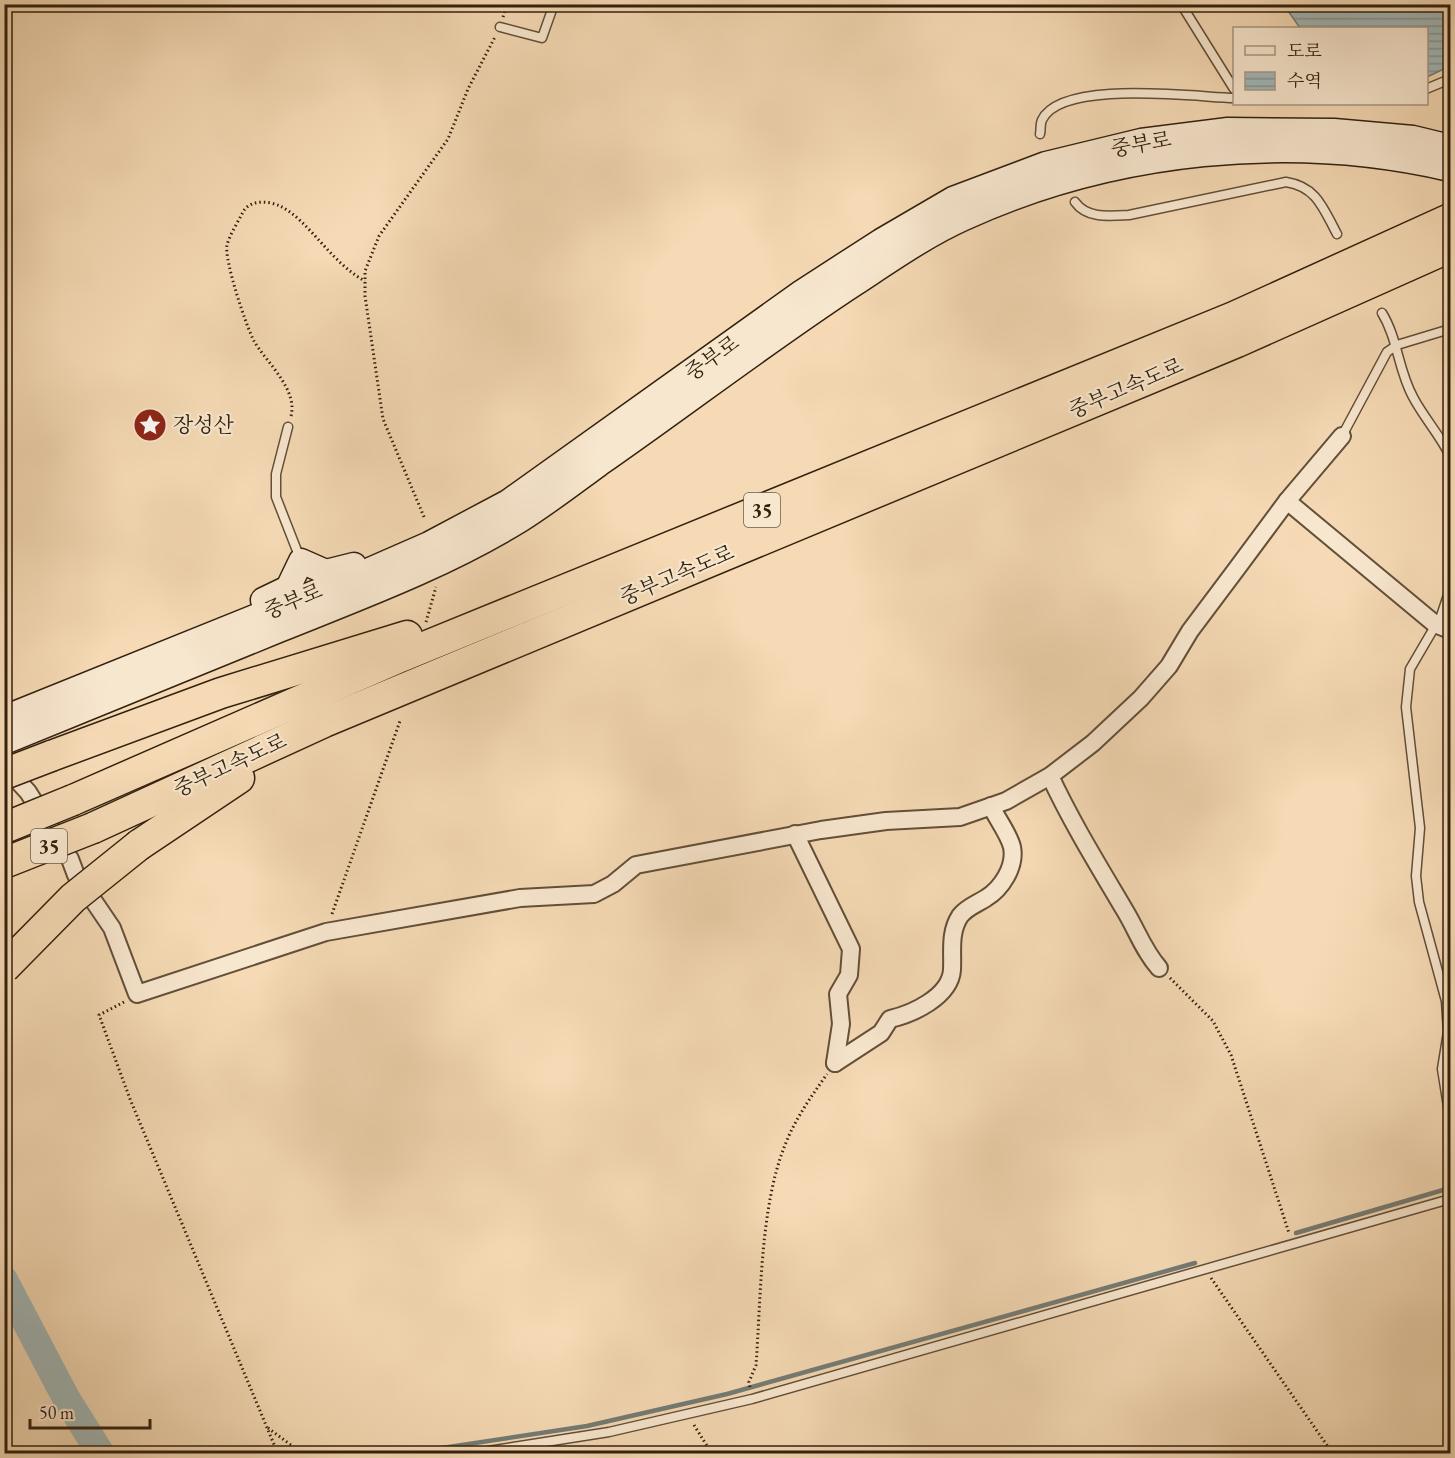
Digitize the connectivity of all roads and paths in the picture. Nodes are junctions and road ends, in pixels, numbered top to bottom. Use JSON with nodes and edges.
{"nodes":[{"id":1,"x":507,"y":4,"type":"edge"},
{"id":2,"x":554,"y":4,"type":"edge"},
{"id":3,"x":1181,"y":4,"type":"edge"},
{"id":4,"x":500,"y":27,"type":"junction"},
{"id":5,"x":1450,"y":79,"type":"edge"},
{"id":6,"x":1233,"y":86,"type":"edge"},
{"id":7,"x":1428,"y":88,"type":"edge"},
{"id":8,"x":1233,"y":98,"type":"edge"},
{"id":9,"x":1040,"y":134,"type":"dead end"},
{"id":10,"x":1450,"y":147,"type":"edge"},
{"id":11,"x":1450,"y":169,"type":"edge"},
{"id":12,"x":1075,"y":201,"type":"dead end"},
{"id":13,"x":1450,"y":219,"type":"edge"},
{"id":14,"x":1337,"y":234,"type":"dead end"},
{"id":15,"x":1450,"y":247,"type":"edge"},
{"id":16,"x":365,"y":281,"type":"junction"},
{"id":17,"x":1382,"y":313,"type":"dead end"},
{"id":18,"x":1450,"y":329,"type":"edge"},
{"id":19,"x":1397,"y":345,"type":"junction"},
{"id":20,"x":288,"y":427,"type":"joint"},
{"id":21,"x":1342,"y":436,"type":"joint"},
{"id":22,"x":1450,"y":456,"type":"edge"},
{"id":23,"x":1287,"y":501,"type":"junction"},
{"id":24,"x":424,"y":517,"type":"dead end"},
{"id":25,"x":429,"y":544,"type":"junction"},
{"id":26,"x":301,"y":561,"type":"junction"},
{"id":27,"x":1450,"y":570,"type":"edge"},
{"id":28,"x":582,"y":583,"type":"junction"},
{"id":29,"x":436,"y":586,"type":"dead end"},
{"id":30,"x":425,"y":626,"type":"dead end"},
{"id":31,"x":1443,"y":627,"type":"edge"},
{"id":32,"x":135,"y":666,"type":"junction"},
{"id":33,"x":352,"y":711,"type":"junction"},
{"id":34,"x":400,"y":721,"type":"dead end"},
{"id":35,"x":6,"y":733,"type":"edge"},
{"id":36,"x":4,"y":766,"type":"edge"},
{"id":37,"x":4,"y":774,"type":"edge"},
{"id":38,"x":1050,"y":776,"type":"junction"},
{"id":39,"x":991,"y":806,"type":"junction"},
{"id":40,"x":4,"y":828,"type":"edge"},
{"id":41,"x":795,"y":834,"type":"junction"},
{"id":42,"x":4,"y":863,"type":"edge"},
{"id":43,"x":326,"y":932,"type":"junction"},
{"id":44,"x":4,"y":968,"type":"edge"},
{"id":45,"x":1159,"y":968,"type":"joint"},
{"id":46,"x":137,"y":993,"type":"junction"},
{"id":47,"x":836,"y":1063,"type":"junction"},
{"id":48,"x":1450,"y":1119,"type":"edge"},
{"id":49,"x":1450,"y":1199,"type":"edge"},
{"id":50,"x":1292,"y":1244,"type":"junction"},
{"id":51,"x":1205,"y":1269,"type":"junction"},
{"id":52,"x":749,"y":1382,"type":"dead end"},
{"id":53,"x":689,"y":1416,"type":"junction"},
{"id":54,"x":267,"y":1427,"type":"junction"},
{"id":55,"x":278,"y":1454,"type":"edge"},
{"id":56,"x":303,"y":1454,"type":"edge"},
{"id":57,"x":469,"y":1454,"type":"edge"},
{"id":58,"x":712,"y":1454,"type":"edge"},
{"id":59,"x":1333,"y":1454,"type":"edge"}],
"edges":[{"from":1,"to":4,"type":"path"},
{"from":2,"to":4,"type":"lane"},
{"from":3,"to":6,"type":"lane"},
{"from":4,"to":16,"type":"path"},
{"from":5,"to":7,"type":"lane"},
{"from":8,"to":9,"type":"lane"},
{"from":10,"to":25,"type":"main road","name":"중부로"},
{"from":11,"to":35,"type":"main road","name":"중부로"},
{"from":12,"to":14,"type":"lane"},
{"from":13,"to":28,"type":"highway","name":"중부고속도로","number":"35"},
{"from":15,"to":33,"type":"highway","name":"중부고속도로","number":"35"},
{"from":16,"to":20,"type":"path"},
{"from":16,"to":24,"type":"path"},
{"from":17,"to":19,"type":"lane"},
{"from":18,"to":19,"type":"lane"},
{"from":19,"to":21,"type":"lane"},
{"from":19,"to":22,"type":"lane"},
{"from":20,"to":26,"type":"lane"},
{"from":21,"to":23,"type":"street"},
{"from":23,"to":31,"type":"street"},
{"from":23,"to":38,"type":"street"},
{"from":25,"to":26,"type":"main road"},
{"from":25,"to":32,"type":"main road","name":"중부로"},
{"from":26,"to":32,"type":"main road"},
{"from":27,"to":31,"type":"lane"},
{"from":28,"to":37,"type":"highway","bridge":true},
{"from":28,"to":40,"type":"highway","name":"중부고속도로","number":"35","bridge":true},
{"from":29,"to":30,"type":"path"},
{"from":31,"to":48,"type":"lane"},
{"from":32,"to":35,"type":"main road","name":"중부로"},
{"from":33,"to":42,"type":"highway","name":"중부고속도로","number":"35","bridge":true},
{"from":33,"to":44,"type":"highway","bridge":true},
{"from":34,"to":43,"type":"path"},
{"from":36,"to":46,"type":"street"},
{"from":38,"to":39,"type":"street"},
{"from":38,"to":45,"type":"street"},
{"from":39,"to":41,"type":"street"},
{"from":39,"to":47,"type":"street"},
{"from":41,"to":43,"type":"street"},
{"from":41,"to":47,"type":"street"},
{"from":43,"to":46,"type":"street"},
{"from":45,"to":50,"type":"path"},
{"from":46,"to":54,"type":"path"},
{"from":47,"to":52,"type":"path"},
{"from":49,"to":50,"type":"lane"},
{"from":50,"to":51,"type":"lane"},
{"from":51,"to":53,"type":"lane"},
{"from":51,"to":59,"type":"path"},
{"from":53,"to":57,"type":"lane"},
{"from":53,"to":58,"type":"path"},
{"from":54,"to":55,"type":"path"},
{"from":54,"to":56,"type":"path"}]}
